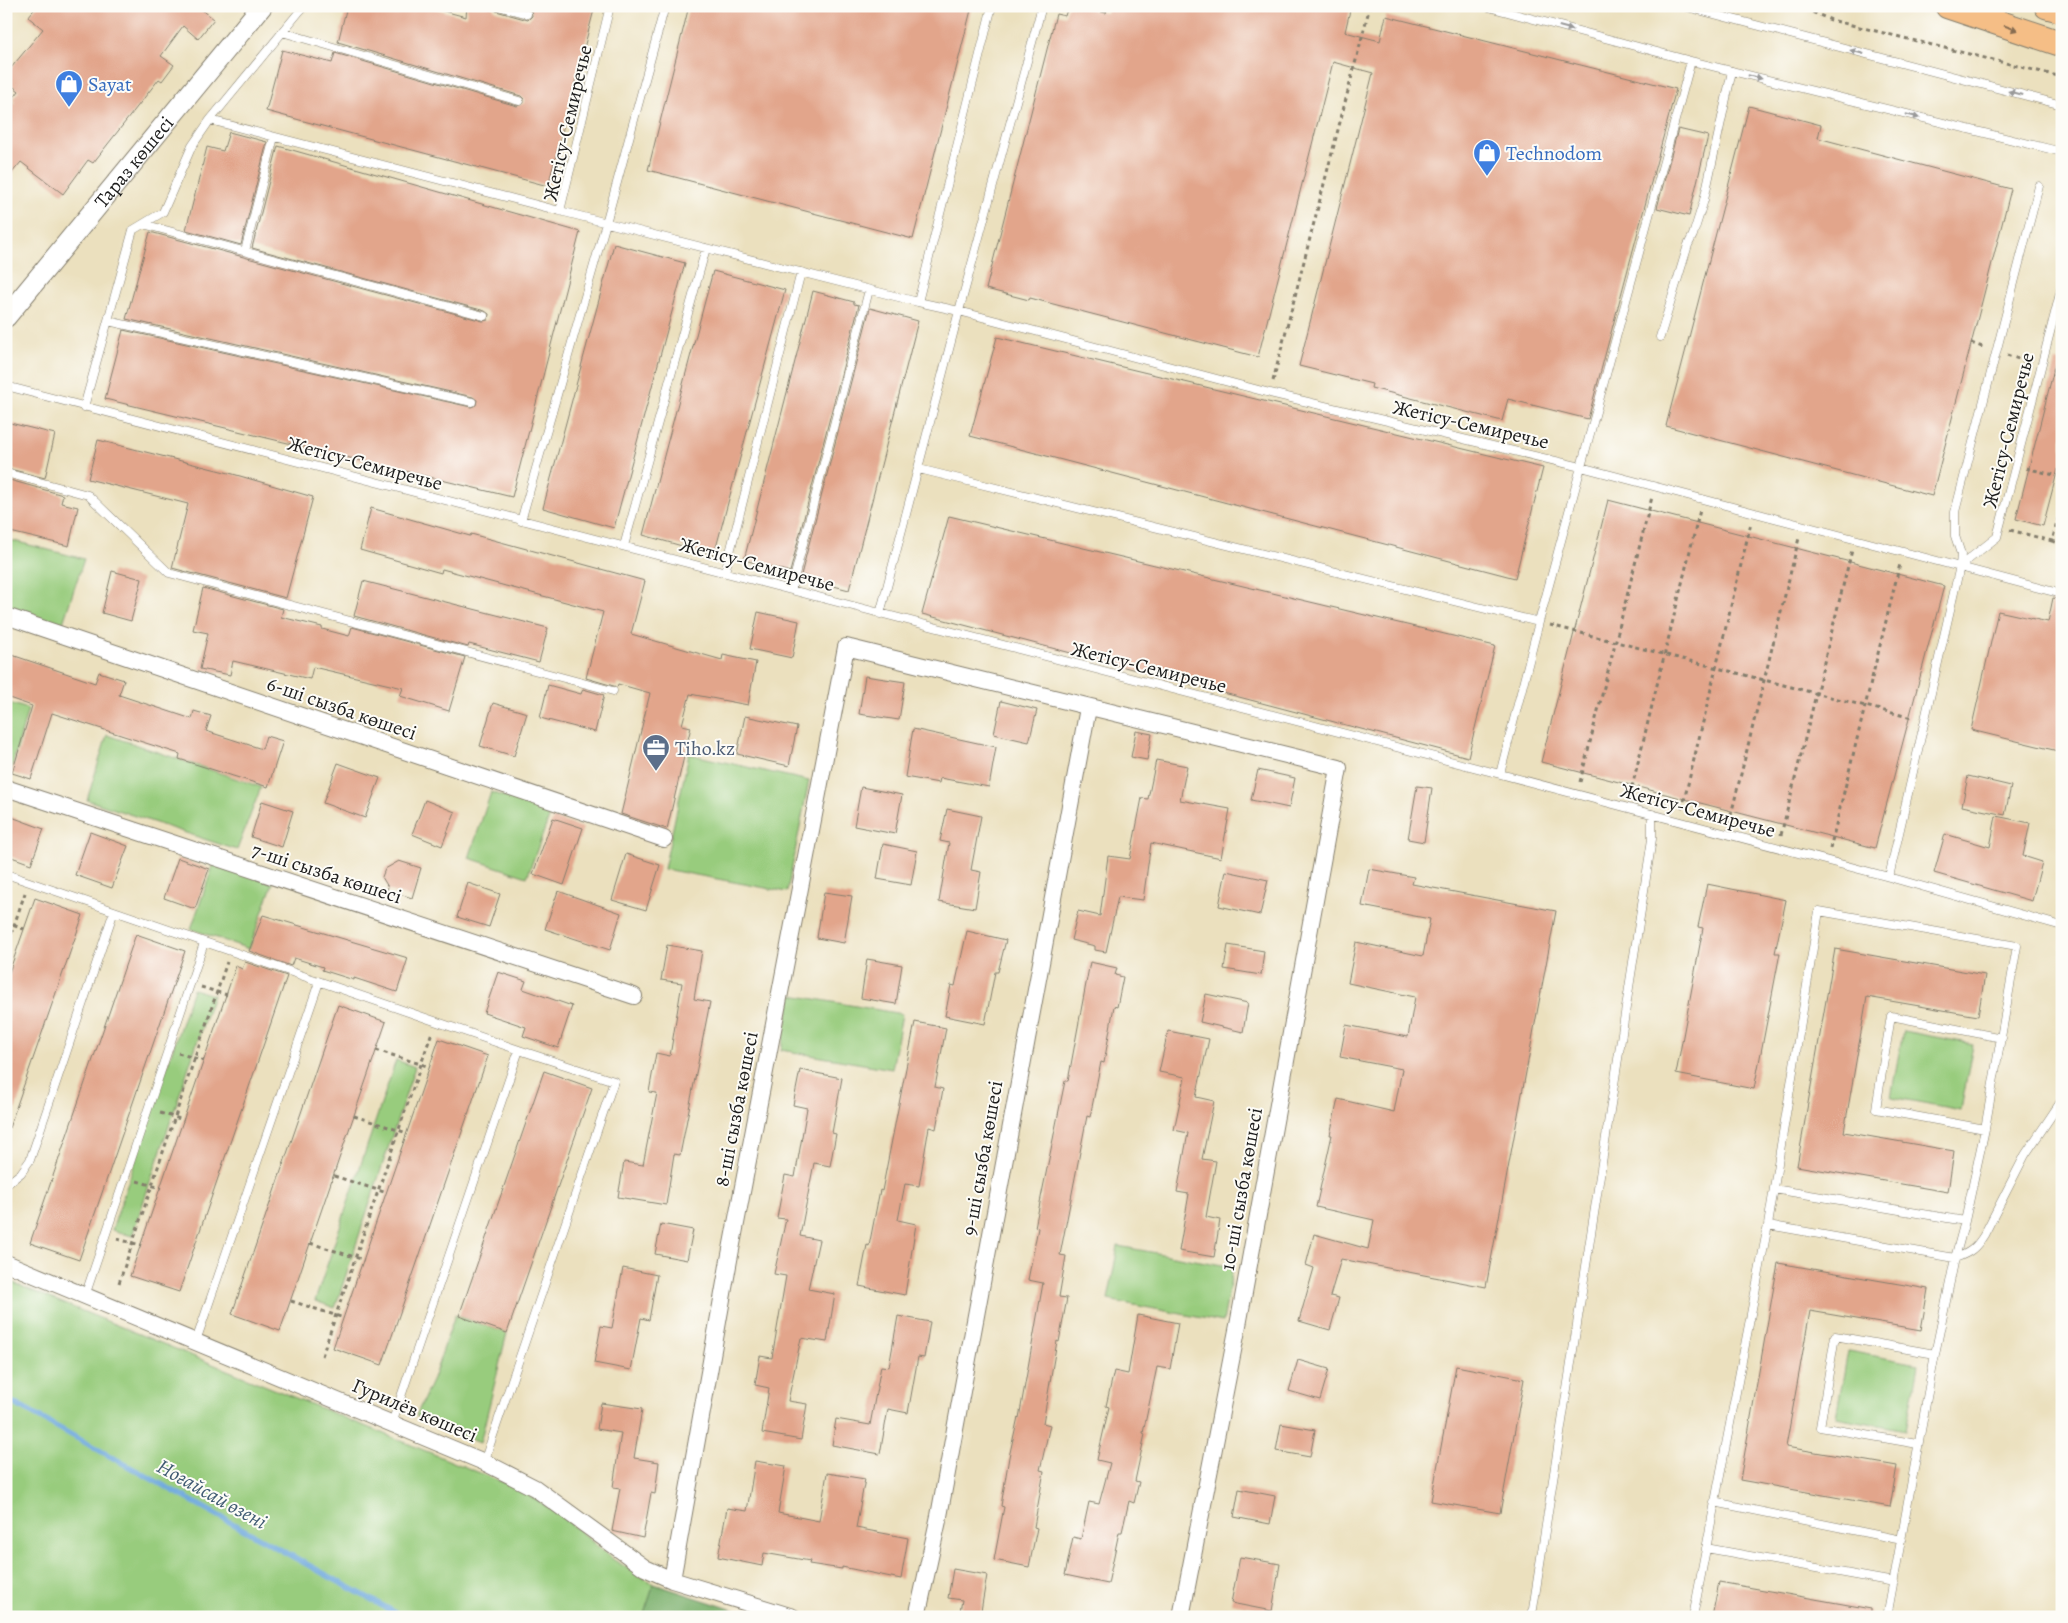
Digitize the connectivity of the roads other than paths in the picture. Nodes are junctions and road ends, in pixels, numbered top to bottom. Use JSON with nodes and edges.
{"nodes":[{"id":1,"x":262,"y":6,"type":"edge"},
{"id":2,"x":304,"y":6,"type":"edge"},
{"id":3,"x":498,"y":6,"type":"edge"},
{"id":4,"x":610,"y":6,"type":"edge"},
{"id":5,"x":664,"y":6,"type":"edge"},
{"id":6,"x":992,"y":6,"type":"edge"},
{"id":7,"x":1042,"y":6,"type":"edge"},
{"id":8,"x":1485,"y":6,"type":"edge"},
{"id":9,"x":1683,"y":6,"type":"edge"},
{"id":10,"x":1705,"y":6,"type":"edge"},
{"id":11,"x":1948,"y":6,"type":"edge"},
{"id":12,"x":2047,"y":6,"type":"edge"},
{"id":13,"x":2062,"y":10,"type":"edge"},
{"id":14,"x":527,"y":14,"type":"dead end"},
{"id":15,"x":1714,"y":14,"type":"junction"},
{"id":16,"x":282,"y":32,"type":"junction"},
{"id":17,"x":2062,"y":44,"type":"edge"},
{"id":18,"x":1691,"y":61,"type":"junction"},
{"id":19,"x":1732,"y":71,"type":"junction"},
{"id":20,"x":519,"y":101,"type":"dead end"},
{"id":21,"x":2062,"y":105,"type":"edge"},
{"id":22,"x":210,"y":120,"type":"junction"},
{"id":23,"x":274,"y":137,"type":"junction"},
{"id":24,"x":2062,"y":152,"type":"edge"},
{"id":25,"x":2039,"y":186,"type":"dead end"},
{"id":26,"x":560,"y":211,"type":"junction"},
{"id":27,"x":606,"y":223,"type":"junction"},
{"id":28,"x":143,"y":224,"type":"junction"},
{"id":29,"x":706,"y":248,"type":"junction"},
{"id":30,"x":246,"y":251,"type":"junction"},
{"id":31,"x":801,"y":272,"type":"junction"},
{"id":32,"x":2062,"y":286,"type":"edge"},
{"id":33,"x":869,"y":290,"type":"junction"},
{"id":34,"x":918,"y":302,"type":"junction"},
{"id":35,"x":959,"y":311,"type":"junction"},
{"id":36,"x":484,"y":316,"type":"dead end"},
{"id":37,"x":6,"y":317,"type":"edge"},
{"id":38,"x":108,"y":321,"type":"junction"},
{"id":39,"x":1660,"y":337,"type":"dead end"},
{"id":40,"x":6,"y":386,"type":"edge"},
{"id":41,"x":472,"y":402,"type":"dead end"},
{"id":42,"x":84,"y":407,"type":"junction"},
{"id":43,"x":1581,"y":467,"type":"junction"},
{"id":44,"x":919,"y":468,"type":"junction"},
{"id":45,"x":6,"y":473,"type":"edge"},
{"id":46,"x":521,"y":521,"type":"junction"},
{"id":47,"x":624,"y":546,"type":"junction"},
{"id":48,"x":1960,"y":566,"type":"junction"},
{"id":49,"x":725,"y":572,"type":"junction"},
{"id":50,"x":791,"y":590,"type":"junction"},
{"id":51,"x":2062,"y":594,"type":"edge"},
{"id":52,"x":880,"y":614,"type":"junction"},
{"id":53,"x":6,"y":616,"type":"edge"},
{"id":54,"x":1539,"y":622,"type":"junction"},
{"id":55,"x":613,"y":691,"type":"dead end"},
{"id":56,"x":1088,"y":708,"type":"junction"},
{"id":57,"x":1500,"y":774,"type":"junction"},
{"id":58,"x":6,"y":788,"type":"edge"},
{"id":59,"x":1652,"y":814,"type":"junction"},
{"id":60,"x":664,"y":839,"type":"dead end"},
{"id":61,"x":6,"y":874,"type":"edge"},
{"id":62,"x":1889,"y":877,"type":"junction"},
{"id":63,"x":114,"y":911,"type":"junction"},
{"id":64,"x":2062,"y":926,"type":"edge"},
{"id":65,"x":204,"y":942,"type":"junction"},
{"id":66,"x":319,"y":982,"type":"junction"},
{"id":67,"x":634,"y":996,"type":"dead end"},
{"id":68,"x":2002,"y":1038,"type":"junction"},
{"id":69,"x":518,"y":1050,"type":"junction"},
{"id":70,"x":2062,"y":1100,"type":"edge"},
{"id":71,"x":1985,"y":1130,"type":"junction"},
{"id":72,"x":6,"y":1185,"type":"edge"},
{"id":73,"x":1774,"y":1189,"type":"junction"},
{"id":74,"x":1965,"y":1220,"type":"junction"},
{"id":75,"x":1768,"y":1225,"type":"junction"},
{"id":76,"x":1955,"y":1258,"type":"junction"},
{"id":77,"x":6,"y":1263,"type":"edge"},
{"id":78,"x":85,"y":1296,"type":"junction"},
{"id":79,"x":196,"y":1342,"type":"junction"},
{"id":80,"x":1935,"y":1354,"type":"junction"},
{"id":81,"x":392,"y":1423,"type":"junction"},
{"id":82,"x":1918,"y":1444,"type":"junction"},
{"id":83,"x":484,"y":1462,"type":"junction"},
{"id":84,"x":1714,"y":1502,"type":"junction"},
{"id":85,"x":1902,"y":1540,"type":"junction"},
{"id":86,"x":1706,"y":1548,"type":"junction"},
{"id":87,"x":672,"y":1580,"type":"junction"},
{"id":88,"x":1894,"y":1582,"type":"junction"},
{"id":89,"x":794,"y":1617,"type":"edge"},
{"id":90,"x":917,"y":1617,"type":"edge"},
{"id":91,"x":1181,"y":1617,"type":"edge"},
{"id":92,"x":1529,"y":1617,"type":"edge"},
{"id":93,"x":1693,"y":1617,"type":"edge"},
{"id":94,"x":1887,"y":1617,"type":"edge"}],
"edges":[{"from":1,"to":37,"type":"street","name":"Тараз көшесі"},
{"from":2,"to":16,"type":"lane"},
{"from":3,"to":14,"type":"lane"},
{"from":4,"to":26,"type":"lane","name":"Жетісу-Семиречье"},
{"from":5,"to":27,"type":"lane"},
{"from":6,"to":34,"type":"lane"},
{"from":7,"to":35,"type":"lane"},
{"from":8,"to":18,"type":"lane","one_way":true},
{"from":9,"to":15,"type":"lane"},
{"from":10,"to":15,"type":"lane"},
{"from":11,"to":17,"type":"main road","one_way":true},
{"from":12,"to":13,"type":"main road"},
{"from":21,"to":15,"type":"lane","one_way":true},
{"from":16,"to":20,"type":"lane"},
{"from":16,"to":22,"type":"lane"},
{"from":18,"to":19,"type":"lane"},
{"from":18,"to":43,"type":"lane"},
{"from":19,"to":24,"type":"lane","one_way":true},
{"from":19,"to":39,"type":"lane"},
{"from":22,"to":23,"type":"lane"},
{"from":22,"to":28,"type":"lane"},
{"from":23,"to":26,"type":"lane"},
{"from":23,"to":30,"type":"lane"},
{"from":25,"to":48,"type":"lane"},
{"from":26,"to":27,"type":"lane","name":"Жетісу-Семиречье"},
{"from":27,"to":29,"type":"lane","name":"Жетісу-Семиречье"},
{"from":27,"to":46,"type":"lane"},
{"from":28,"to":30,"type":"lane"},
{"from":28,"to":38,"type":"lane"},
{"from":29,"to":31,"type":"lane","name":"Жетісу-Семиречье"},
{"from":29,"to":47,"type":"lane"},
{"from":30,"to":36,"type":"lane"},
{"from":31,"to":33,"type":"lane","name":"Жетісу-Семиречье"},
{"from":31,"to":49,"type":"lane"},
{"from":32,"to":48,"type":"lane","name":"Жетісу-Семиречье"},
{"from":33,"to":34,"type":"lane","name":"Жетісу-Семиречье"},
{"from":33,"to":50,"type":"lane"},
{"from":34,"to":35,"type":"lane","name":"Жетісу-Семиречье"},
{"from":35,"to":43,"type":"lane","name":"Жетісу-Семиречье"},
{"from":35,"to":44,"type":"lane"},
{"from":38,"to":41,"type":"lane"},
{"from":38,"to":42,"type":"lane"},
{"from":40,"to":42,"type":"lane","name":"Жетісу-Семиречье"},
{"from":42,"to":46,"type":"lane","name":"Жетісу-Семиречье"},
{"from":43,"to":48,"type":"lane","name":"Жетісу-Семиречье"},
{"from":43,"to":54,"type":"lane"},
{"from":44,"to":52,"type":"lane"},
{"from":44,"to":54,"type":"lane"},
{"from":45,"to":55,"type":"lane"},
{"from":46,"to":47,"type":"lane","name":"Жетісу-Семиречье"},
{"from":47,"to":49,"type":"lane","name":"Жетісу-Семиречье"},
{"from":48,"to":51,"type":"lane","name":"Жетісу-Семиречье"},
{"from":48,"to":62,"type":"lane"},
{"from":49,"to":50,"type":"lane","name":"Жетісу-Семиречье"},
{"from":50,"to":52,"type":"lane","name":"Жетісу-Семиречье"},
{"from":52,"to":57,"type":"lane","name":"Жетісу-Семиречье"},
{"from":53,"to":60,"type":"street","name":"6-ші сызба көшесі"},
{"from":54,"to":57,"type":"lane"},
{"from":56,"to":87,"type":"street","name":"8-ші сызба көшесі"},
{"from":56,"to":90,"type":"street","name":"9-ші сызба көшесі"},
{"from":56,"to":91,"type":"street","name":"10-ші сызба көшесі"},
{"from":57,"to":59,"type":"lane","name":"Жетісу-Семиречье"},
{"from":58,"to":67,"type":"street","name":"7-ші сызба көшесі"},
{"from":59,"to":62,"type":"lane","name":"Жетісу-Семиречье"},
{"from":59,"to":92,"type":"lane"},
{"from":61,"to":63,"type":"lane"},
{"from":62,"to":64,"type":"lane","name":"Жетісу-Семиречье"},
{"from":63,"to":65,"type":"lane"},
{"from":63,"to":72,"type":"lane"},
{"from":65,"to":66,"type":"lane"},
{"from":65,"to":78,"type":"lane"},
{"from":66,"to":69,"type":"lane"},
{"from":66,"to":79,"type":"lane"},
{"from":68,"to":71,"type":"lane"},
{"from":68,"to":71,"type":"lane"},
{"from":68,"to":73,"type":"lane"},
{"from":69,"to":81,"type":"lane"},
{"from":69,"to":83,"type":"lane"},
{"from":70,"to":76,"type":"lane"},
{"from":71,"to":74,"type":"lane"},
{"from":73,"to":74,"type":"lane"},
{"from":73,"to":75,"type":"lane"},
{"from":74,"to":76,"type":"lane"},
{"from":75,"to":76,"type":"lane"},
{"from":75,"to":84,"type":"lane"},
{"from":76,"to":80,"type":"lane"},
{"from":77,"to":78,"type":"street","name":"Гурилёв көшесі"},
{"from":78,"to":79,"type":"street","name":"Гурилёв көшесі"},
{"from":79,"to":81,"type":"street","name":"Гурилёв көшесі"},
{"from":80,"to":82,"type":"lane"},
{"from":80,"to":82,"type":"lane"},
{"from":81,"to":83,"type":"street","name":"Гурилёв көшесі"},
{"from":82,"to":85,"type":"lane"},
{"from":83,"to":87,"type":"street","name":"Гурилёв көшесі"},
{"from":84,"to":85,"type":"lane"},
{"from":84,"to":86,"type":"lane"},
{"from":85,"to":88,"type":"lane"},
{"from":86,"to":88,"type":"lane"},
{"from":86,"to":93,"type":"lane"},
{"from":87,"to":89,"type":"street","name":"Гурилёв көшесі"},
{"from":88,"to":94,"type":"lane"}]}
